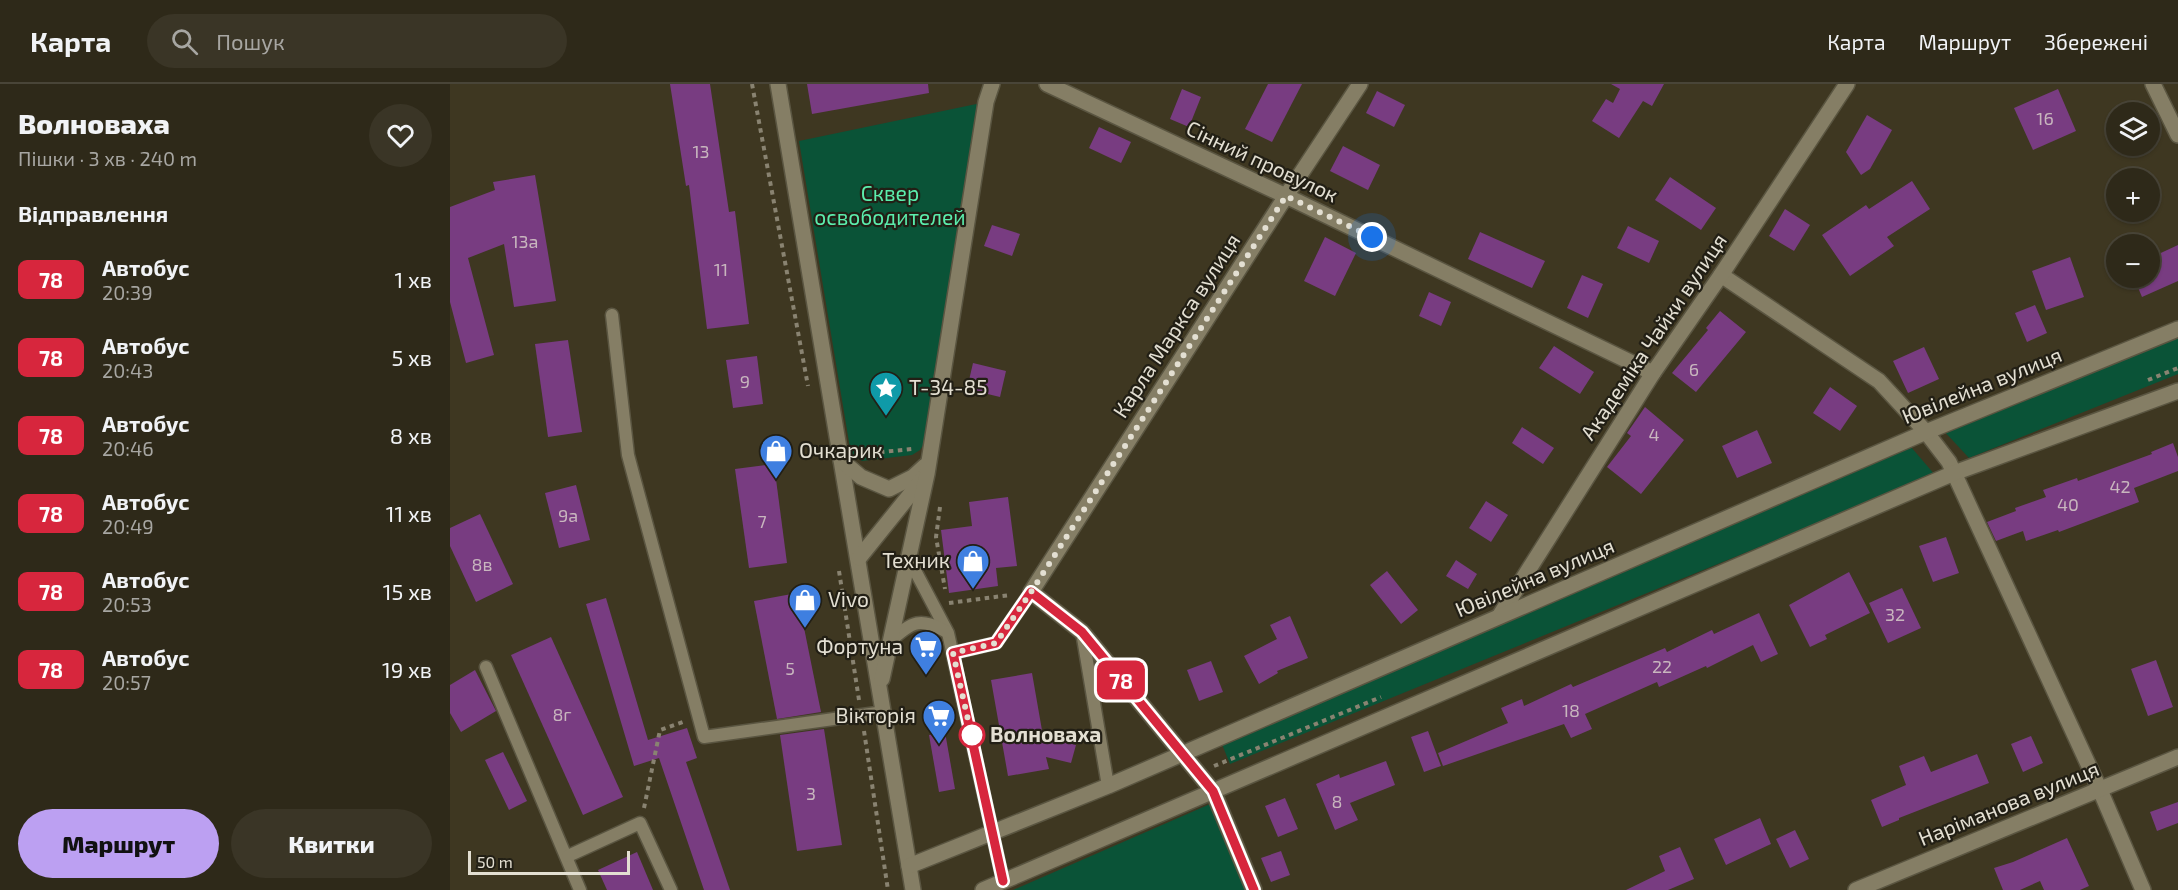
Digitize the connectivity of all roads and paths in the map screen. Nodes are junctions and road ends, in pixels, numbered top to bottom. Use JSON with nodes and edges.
{"nodes":[{"id":1,"x":752,"y":84,"type":"edge"},
{"id":2,"x":778,"y":84,"type":"edge"},
{"id":3,"x":992,"y":84,"type":"edge"},
{"id":4,"x":1047,"y":84,"type":"edge"},
{"id":5,"x":1360,"y":84,"type":"edge"},
{"id":6,"x":1847,"y":84,"type":"edge"},
{"id":7,"x":2153,"y":84,"type":"edge"},
{"id":8,"x":2178,"y":135,"type":"edge"},
{"id":9,"x":1286,"y":196,"type":"junction"},
{"id":10,"x":1722,"y":275,"type":"junction"},
{"id":11,"x":612,"y":315,"type":"dead end"},
{"id":12,"x":2178,"y":329,"type":"edge"},
{"id":13,"x":1653,"y":373,"type":"junction"},
{"id":14,"x":808,"y":387,"type":"dead end"},
{"id":15,"x":2178,"y":391,"type":"edge"},
{"id":16,"x":1926,"y":432,"type":"junction"},
{"id":17,"x":912,"y":449,"type":"dead end"},
{"id":18,"x":857,"y":454,"type":"dead end"},
{"id":19,"x":841,"y":460,"type":"junction"},
{"id":20,"x":928,"y":468,"type":"junction"},
{"id":21,"x":1954,"y":473,"type":"junction"},
{"id":22,"x":940,"y":505,"type":"dead end"},
{"id":23,"x":859,"y":558,"type":"junction"},
{"id":24,"x":909,"y":559,"type":"junction"},
{"id":25,"x":838,"y":563,"type":"dead end"},
{"id":26,"x":1031,"y":592,"type":"junction"},
{"id":27,"x":1500,"y":615,"type":"junction"},
{"id":28,"x":1082,"y":632,"type":"junction"},
{"id":29,"x":948,"y":633,"type":"junction"},
{"id":30,"x":890,"y":641,"type":"junction"},
{"id":31,"x":953,"y":653,"type":"junction"},
{"id":32,"x":486,"y":667,"type":"dead end"},
{"id":33,"x":880,"y":688,"type":"junction"},
{"id":34,"x":884,"y":712,"type":"junction"},
{"id":35,"x":861,"y":715,"type":"junction"},
{"id":36,"x":698,"y":717,"type":"junction"},
{"id":37,"x":1183,"y":754,"type":"junction"},
{"id":38,"x":2178,"y":757,"type":"edge"},
{"id":39,"x":1108,"y":786,"type":"junction"},
{"id":40,"x":2100,"y":790,"type":"junction"},
{"id":41,"x":1213,"y":791,"type":"junction"},
{"id":42,"x":640,"y":824,"type":"junction"},
{"id":43,"x":993,"y":832,"type":"junction"},
{"id":44,"x":568,"y":856,"type":"junction"},
{"id":45,"x":909,"y":866,"type":"junction"},
{"id":46,"x":1003,"y":881,"type":"junction"},
{"id":47,"x":580,"y":890,"type":"edge"},
{"id":48,"x":670,"y":890,"type":"edge"},
{"id":49,"x":888,"y":890,"type":"edge"},
{"id":50,"x":913,"y":890,"type":"edge"},
{"id":51,"x":983,"y":890,"type":"edge"},
{"id":52,"x":1254,"y":890,"type":"edge"},
{"id":53,"x":1856,"y":890,"type":"edge"},
{"id":54,"x":2143,"y":890,"type":"edge"}],
"edges":[{"from":1,"to":14,"type":"path"},
{"from":2,"to":19,"type":"street"},
{"from":3,"to":20,"type":"street"},
{"from":4,"to":9,"type":"street","name":"Сінний провулок"},
{"from":5,"to":9,"type":"street","name":"Карла Маркса вулиця"},
{"from":6,"to":10,"type":"street","name":"Академіка Чайки вулиця"},
{"from":7,"to":8,"type":"street"},
{"from":9,"to":13,"type":"street","name":"Сінний провулок"},
{"from":9,"to":26,"type":"street","name":"Карла Маркса вулиця"},
{"from":10,"to":13,"type":"street","name":"Академіка Чайки вулиця"},
{"from":10,"to":16,"type":"street"},
{"from":11,"to":36,"type":"lane"},
{"from":12,"to":16,"type":"street","name":"Ювілейна вулиця"},
{"from":13,"to":27,"type":"street","name":"Академіка Чайки вулиця"},
{"from":15,"to":21,"type":"street"},
{"from":16,"to":21,"type":"street"},
{"from":16,"to":27,"type":"street","name":"Ювілейна вулиця"},
{"from":17,"to":18,"type":"path"},
{"from":19,"to":20,"type":"street"},
{"from":19,"to":23,"type":"street"},
{"from":20,"to":23,"type":"street"},
{"from":20,"to":24,"type":"street"},
{"from":21,"to":40,"type":"street"},
{"from":21,"to":41,"type":"street"},
{"from":22,"to":26,"type":"path"},
{"from":23,"to":33,"type":"street"},
{"from":24,"to":29,"type":"lane"},
{"from":24,"to":30,"type":"street"},
{"from":25,"to":35,"type":"path"},
{"from":26,"to":28,"type":"street"},
{"from":26,"to":31,"type":"lane"},
{"from":27,"to":37,"type":"street","name":"Ювілейна вулиця"},
{"from":28,"to":37,"type":"street"},
{"from":28,"to":39,"type":"lane"},
{"from":29,"to":30,"type":"lane"},
{"from":29,"to":31,"type":"lane"},
{"from":30,"to":33,"type":"street"},
{"from":31,"to":43,"type":"lane"},
{"from":32,"to":44,"type":"lane"},
{"from":33,"to":34,"type":"street"},
{"from":34,"to":35,"type":"lane"},
{"from":34,"to":45,"type":"street"},
{"from":35,"to":36,"type":"lane"},
{"from":35,"to":49,"type":"path"},
{"from":36,"to":42,"type":"path"},
{"from":37,"to":39,"type":"street","name":"Ювілейна вулиця"},
{"from":37,"to":41,"type":"street"},
{"from":38,"to":40,"type":"street","name":"Наріманова вулиця"},
{"from":39,"to":43,"type":"street","name":"Ювілейна вулиця"},
{"from":40,"to":53,"type":"street","name":"Наріманова вулиця"},
{"from":40,"to":54,"type":"street"},
{"from":41,"to":46,"type":"street"},
{"from":41,"to":52,"type":"street"},
{"from":42,"to":44,"type":"lane"},
{"from":42,"to":48,"type":"lane"},
{"from":43,"to":45,"type":"street","name":"Ювілейна вулиця"},
{"from":43,"to":46,"type":"lane"},
{"from":44,"to":47,"type":"lane"},
{"from":45,"to":50,"type":"street"},
{"from":46,"to":51,"type":"street"}]}
